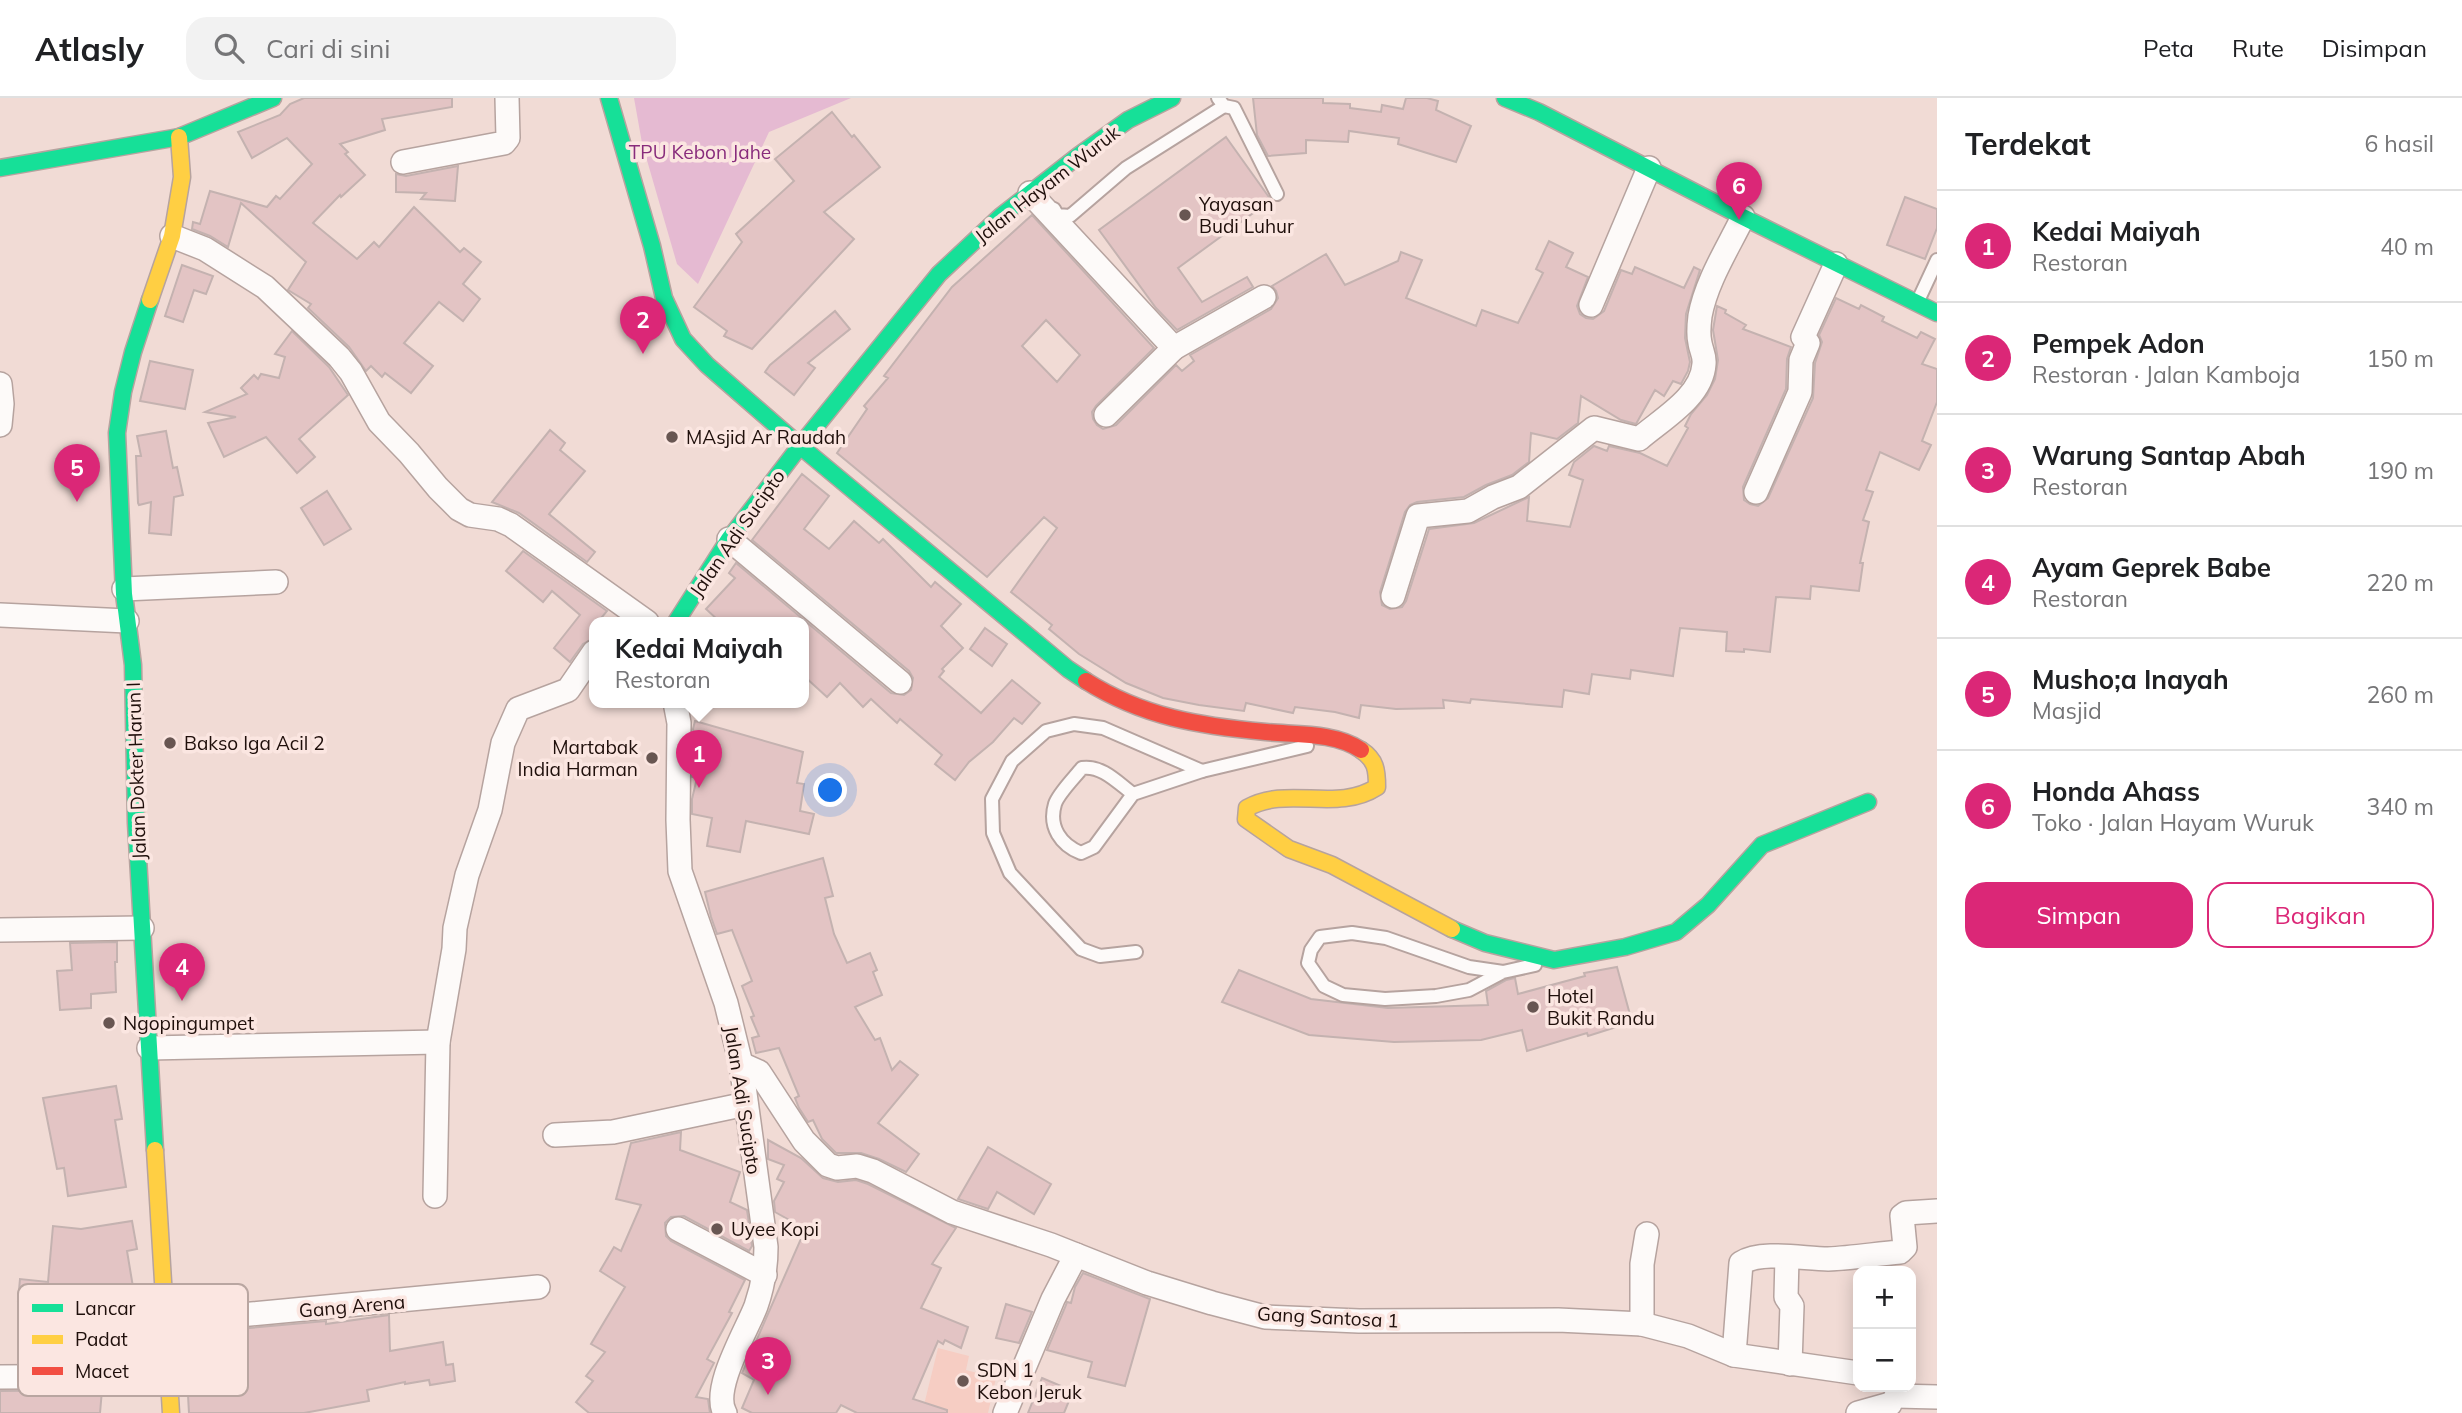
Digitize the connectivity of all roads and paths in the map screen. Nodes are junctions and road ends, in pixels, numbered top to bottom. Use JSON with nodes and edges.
{"nodes":[{"id":1,"x":273,"y":98,"type":"edge"},
{"id":2,"x":508,"y":98,"type":"edge"},
{"id":3,"x":609,"y":98,"type":"edge"},
{"id":4,"x":1172,"y":98,"type":"edge"},
{"id":5,"x":1505,"y":98,"type":"edge"},
{"id":6,"x":1221,"y":102,"type":"edge"},
{"id":7,"x":237,"y":105,"type":"edge"},
{"id":8,"x":1541,"y":105,"type":"edge"},
{"id":9,"x":179,"y":137,"type":"junction"},
{"id":10,"x":403,"y":162,"type":"dead end"},
{"id":11,"x":0,"y":168,"type":"edge"},
{"id":12,"x":1649,"y":168,"type":"junction"},
{"id":13,"x":1035,"y":190,"type":"junction"},
{"id":14,"x":1277,"y":194,"type":"dead end"},
{"id":15,"x":1743,"y":218,"type":"junction"},
{"id":16,"x":172,"y":236,"type":"junction"},
{"id":17,"x":1937,"y":261,"type":"edge"},
{"id":18,"x":1836,"y":264,"type":"junction"},
{"id":19,"x":1264,"y":297,"type":"dead end"},
{"id":20,"x":1917,"y":303,"type":"junction"},
{"id":21,"x":1591,"y":305,"type":"dead end"},
{"id":22,"x":1937,"y":313,"type":"edge"},
{"id":23,"x":1174,"y":348,"type":"junction"},
{"id":24,"x":0,"y":384,"type":"edge"},
{"id":25,"x":1107,"y":415,"type":"dead end"},
{"id":26,"x":0,"y":425,"type":"edge"},
{"id":27,"x":800,"y":446,"type":"junction"},
{"id":28,"x":1756,"y":492,"type":"dead end"},
{"id":29,"x":729,"y":539,"type":"junction"},
{"id":30,"x":276,"y":582,"type":"dead end"},
{"id":31,"x":124,"y":589,"type":"junction"},
{"id":32,"x":1393,"y":596,"type":"dead end"},
{"id":33,"x":0,"y":615,"type":"edge"},
{"id":34,"x":622,"y":615,"type":"edge"},
{"id":35,"x":680,"y":617,"type":"edge"},
{"id":36,"x":127,"y":621,"type":"junction"},
{"id":37,"x":589,"y":659,"type":"edge"},
{"id":38,"x":900,"y":682,"type":"dead end"},
{"id":39,"x":676,"y":708,"type":"edge"},
{"id":40,"x":1330,"y":737,"type":"junction"},
{"id":41,"x":1202,"y":771,"type":"junction"},
{"id":42,"x":1133,"y":794,"type":"junction"},
{"id":43,"x":1868,"y":802,"type":"dead end"},
{"id":44,"x":142,"y":928,"type":"junction"},
{"id":45,"x":0,"y":930,"type":"edge"},
{"id":46,"x":1136,"y":952,"type":"dead end"},
{"id":47,"x":1554,"y":960,"type":"junction"},
{"id":48,"x":1503,"y":972,"type":"junction"},
{"id":49,"x":438,"y":1042,"type":"junction"},
{"id":50,"x":149,"y":1048,"type":"junction"},
{"id":51,"x":741,"y":1064,"type":"junction"},
{"id":52,"x":746,"y":1104,"type":"junction"},
{"id":53,"x":555,"y":1135,"type":"dead end"},
{"id":54,"x":435,"y":1196,"type":"dead end"},
{"id":55,"x":1937,"y":1211,"type":"edge"},
{"id":56,"x":678,"y":1228,"type":"dead end"},
{"id":57,"x":1647,"y":1234,"type":"dead end"},
{"id":58,"x":1076,"y":1255,"type":"junction"},
{"id":59,"x":1787,"y":1257,"type":"junction"},
{"id":60,"x":765,"y":1275,"type":"junction"},
{"id":61,"x":164,"y":1284,"type":"edge"},
{"id":62,"x":538,"y":1287,"type":"dead end"},
{"id":63,"x":248,"y":1314,"type":"edge"},
{"id":64,"x":1642,"y":1324,"type":"junction"},
{"id":65,"x":1734,"y":1355,"type":"junction"},
{"id":66,"x":1790,"y":1364,"type":"junction"},
{"id":67,"x":1853,"y":1372,"type":"edge"},
{"id":68,"x":0,"y":1377,"type":"edge"},
{"id":69,"x":18,"y":1377,"type":"edge"},
{"id":70,"x":1937,"y":1396,"type":"edge"},
{"id":71,"x":1891,"y":1400,"type":"edge"},
{"id":72,"x":725,"y":1413,"type":"edge"},
{"id":73,"x":1005,"y":1413,"type":"edge"},
{"id":74,"x":1858,"y":1413,"type":"edge"}],
"edges":[{"from":1,"to":7,"type":"street"},
{"from":2,"to":10,"type":"street"},
{"from":3,"to":27,"type":"street"},
{"from":4,"to":13,"type":"street","name":"Jalan Hayam Wuruk"},
{"from":5,"to":8,"type":"street"},
{"from":6,"to":13,"type":"lane"},
{"from":6,"to":14,"type":"lane"},
{"from":7,"to":9,"type":"street"},
{"from":8,"to":12,"type":"street"},
{"from":9,"to":11,"type":"street"},
{"from":9,"to":16,"type":"street","name":"Jalan Dokter Harun I"},
{"from":12,"to":15,"type":"street"},
{"from":12,"to":21,"type":"street"},
{"from":13,"to":23,"type":"street"},
{"from":13,"to":27,"type":"street","name":"Jalan Hayam Wuruk"},
{"from":15,"to":18,"type":"street"},
{"from":15,"to":32,"type":"street"},
{"from":16,"to":31,"type":"street","name":"Jalan Dokter Harun I"},
{"from":16,"to":34,"type":"street"},
{"from":17,"to":20,"type":"lane"},
{"from":18,"to":20,"type":"street"},
{"from":18,"to":28,"type":"street"},
{"from":19,"to":23,"type":"street"},
{"from":20,"to":22,"type":"street"},
{"from":23,"to":25,"type":"street"},
{"from":24,"to":26,"type":"street"},
{"from":27,"to":29,"type":"street","name":"Jalan Adi Sucipto"},
{"from":27,"to":40,"type":"street"},
{"from":29,"to":35,"type":"street","name":"Jalan Adi Sucipto"},
{"from":29,"to":38,"type":"street"},
{"from":30,"to":31,"type":"street"},
{"from":31,"to":36,"type":"street","name":"Jalan Dokter Harun I"},
{"from":33,"to":36,"type":"street"},
{"from":36,"to":44,"type":"street","name":"Jalan Dokter Harun I"},
{"from":37,"to":49,"type":"street"},
{"from":39,"to":51,"type":"street","name":"Jalan Adi Sucipto"},
{"from":40,"to":41,"type":"lane"},
{"from":40,"to":47,"type":"street"},
{"from":41,"to":42,"type":"lane"},
{"from":41,"to":46,"type":"lane"},
{"from":42,"to":42,"type":"lane"},
{"from":43,"to":47,"type":"street"},
{"from":44,"to":45,"type":"street"},
{"from":44,"to":50,"type":"street","name":"Jalan Dokter Harun I"},
{"from":47,"to":48,"type":"lane"},
{"from":48,"to":48,"type":"lane"},
{"from":49,"to":50,"type":"street"},
{"from":49,"to":54,"type":"street"},
{"from":50,"to":61,"type":"street","name":"Jalan Dokter Harun I"},
{"from":51,"to":52,"type":"street","name":"Jalan Adi Sucipto"},
{"from":51,"to":58,"type":"street","name":"Gang Santosa 1"},
{"from":52,"to":53,"type":"street"},
{"from":52,"to":60,"type":"street","name":"Jalan Adi Sucipto"},
{"from":55,"to":59,"type":"street"},
{"from":56,"to":60,"type":"street"},
{"from":57,"to":64,"type":"street"},
{"from":58,"to":64,"type":"street","name":"Gang Santosa 1"},
{"from":58,"to":73,"type":"street"},
{"from":59,"to":65,"type":"street"},
{"from":59,"to":66,"type":"street"},
{"from":60,"to":72,"type":"street","name":"Jalan Adi Sucipto"},
{"from":62,"to":63,"type":"street","name":"Gang Arena"},
{"from":64,"to":65,"type":"street","name":"Gang Santosa 1"},
{"from":65,"to":66,"type":"street","name":"Gang Santosa 1"},
{"from":66,"to":67,"type":"street","name":"Gang Santosa 1"},
{"from":68,"to":69,"type":"street"},
{"from":70,"to":71,"type":"street"},
{"from":71,"to":74,"type":"street"}]}
